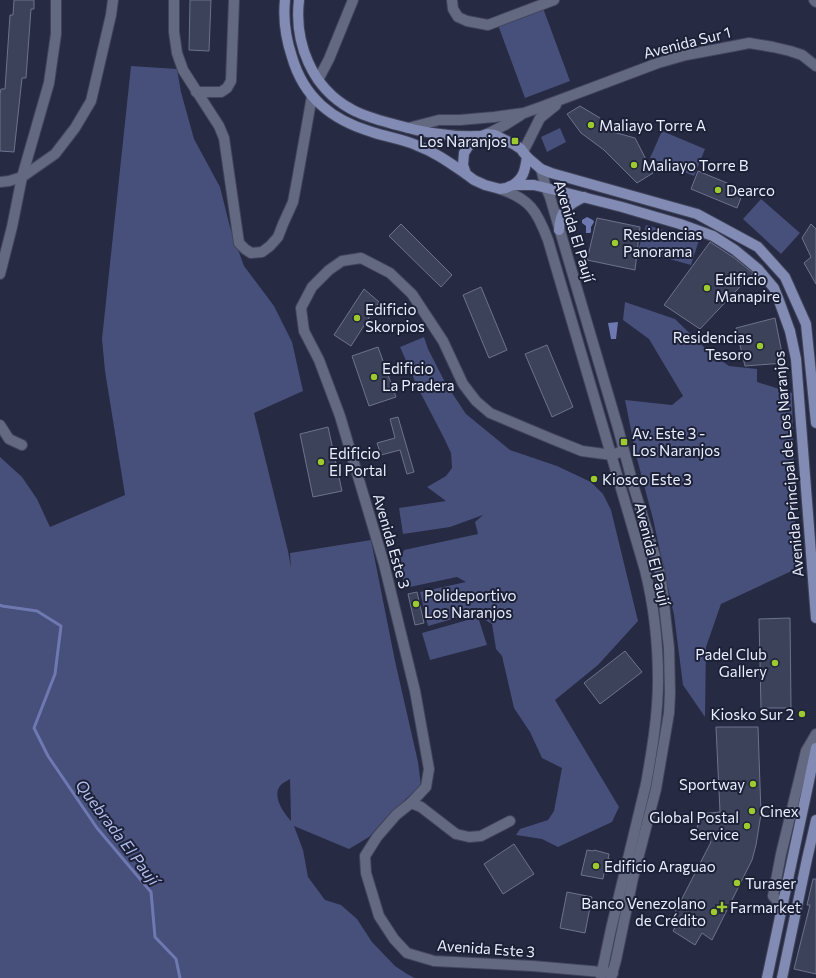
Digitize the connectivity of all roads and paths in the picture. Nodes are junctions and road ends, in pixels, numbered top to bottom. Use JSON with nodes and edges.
{"nodes":[{"id":1,"x":56,"y":0,"type":"edge"},
{"id":2,"x":113,"y":0,"type":"edge"},
{"id":3,"x":174,"y":0,"type":"edge"},
{"id":4,"x":234,"y":0,"type":"edge"},
{"id":5,"x":285,"y":0,"type":"edge"},
{"id":6,"x":298,"y":0,"type":"edge"},
{"id":7,"x":353,"y":0,"type":"edge"},
{"id":8,"x":452,"y":0,"type":"edge"},
{"id":9,"x":554,"y":0,"type":"edge"},
{"id":10,"x":816,"y":66,"type":"edge"},
{"id":11,"x":318,"y":80,"type":"junction"},
{"id":12,"x":196,"y":92,"type":"junction"},
{"id":13,"x":312,"y":96,"type":"junction"},
{"id":14,"x":566,"y":98,"type":"junction"},
{"id":15,"x":524,"y":113,"type":"junction"},
{"id":16,"x":408,"y":128,"type":"junction"},
{"id":17,"x":483,"y":135,"type":"junction"},
{"id":18,"x":525,"y":154,"type":"junction"},
{"id":19,"x":540,"y":169,"type":"junction"},
{"id":20,"x":466,"y":174,"type":"junction"},
{"id":21,"x":22,"y":177,"type":"junction"},
{"id":22,"x":0,"y":182,"type":"edge"},
{"id":23,"x":513,"y":186,"type":"junction"},
{"id":24,"x":546,"y":188,"type":"junction"},
{"id":25,"x":500,"y":189,"type":"junction"},
{"id":26,"x":584,"y":197,"type":"junction"},
{"id":27,"x":559,"y":230,"type":"junction"},
{"id":28,"x":0,"y":274,"type":"edge"},
{"id":29,"x":816,"y":423,"type":"edge"},
{"id":30,"x":0,"y":425,"type":"edge"},
{"id":31,"x":22,"y":445,"type":"dead end"},
{"id":32,"x":623,"y":451,"type":"junction"},
{"id":33,"x":612,"y":455,"type":"junction"},
{"id":34,"x":816,"y":618,"type":"edge"},
{"id":35,"x":816,"y":734,"type":"edge"},
{"id":36,"x":816,"y":748,"type":"edge"},
{"id":37,"x":411,"y":803,"type":"junction"},
{"id":38,"x":816,"y":820,"type":"edge"},
{"id":39,"x":510,"y":821,"type":"dead end"},
{"id":40,"x":782,"y":906,"type":"junction"},
{"id":41,"x":602,"y":975,"type":"edge"},
{"id":42,"x":612,"y":976,"type":"edge"},
{"id":43,"x":767,"y":978,"type":"edge"},
{"id":44,"x":782,"y":978,"type":"edge"}],
"edges":[{"from":1,"to":21,"type":"street"},
{"from":2,"to":21,"type":"street"},
{"from":3,"to":12,"type":"street"},
{"from":4,"to":12,"type":"street"},
{"from":5,"to":13,"type":"main road"},
{"from":6,"to":11,"type":"main road","name":"Avenida Principal de Los Naranjos"},
{"from":7,"to":11,"type":"street"},
{"from":8,"to":9,"type":"street"},
{"from":10,"to":14,"type":"street","name":"Avenida Sur 1"},
{"from":11,"to":16,"type":"main road","name":"Avenida Principal de Los Naranjos"},
{"from":12,"to":13,"type":"street"},
{"from":13,"to":20,"type":"main road"},
{"from":14,"to":15,"type":"street","name":"Avenida Sur 1"},
{"from":14,"to":18,"type":"street","name":"Avenida Sur 1"},
{"from":15,"to":16,"type":"street","name":"Avenida Sur 1"},
{"from":15,"to":17,"type":"street","name":"Avenida Sur 1"},
{"from":16,"to":17,"type":"main road","name":"Avenida Principal de Los Naranjos"},
{"from":17,"to":18,"type":"main road","name":"Avenida Principal de Los Naranjos"},
{"from":17,"to":20,"type":"main road"},
{"from":18,"to":19,"type":"main road","name":"Avenida Principal de Los Naranjos"},
{"from":18,"to":23,"type":"main road"},
{"from":19,"to":24,"type":"street","name":"Avenida El Paují"},
{"from":19,"to":29,"type":"main road","name":"Avenida Principal de Los Naranjos"},
{"from":20,"to":25,"type":"main road"},
{"from":21,"to":22,"type":"street"},
{"from":21,"to":28,"type":"street"},
{"from":23,"to":24,"type":"main road","name":"Avenida Principal de Los Naranjos"},
{"from":23,"to":25,"type":"main road","name":"Avenida Principal de Los Naranjos"},
{"from":24,"to":26,"type":"main road","name":"Avenida Principal de Los Naranjos"},
{"from":24,"to":27,"type":"street","name":"Avenida El Paují"},
{"from":25,"to":33,"type":"street","name":"Avenida El Paují"},
{"from":26,"to":27,"type":"main road"},
{"from":26,"to":34,"type":"main road","name":"Avenida Principal de Los Naranjos"},
{"from":27,"to":32,"type":"street","name":"Avenida El Paují"},
{"from":30,"to":31,"type":"street"},
{"from":32,"to":33,"type":"street","name":"Avenida Este 3"},
{"from":32,"to":42,"type":"street","name":"Avenida El Paují"},
{"from":33,"to":37,"type":"street","name":"Avenida Este 3"},
{"from":33,"to":41,"type":"street","name":"Avenida El Paují"},
{"from":35,"to":40,"type":"street"},
{"from":36,"to":40,"type":"main road"},
{"from":37,"to":39,"type":"street"},
{"from":37,"to":41,"type":"street","name":"Avenida Este 3"},
{"from":38,"to":44,"type":"main road"},
{"from":40,"to":43,"type":"main road"},
{"from":41,"to":42,"type":"street","name":"Avenida Este 3"}]}
